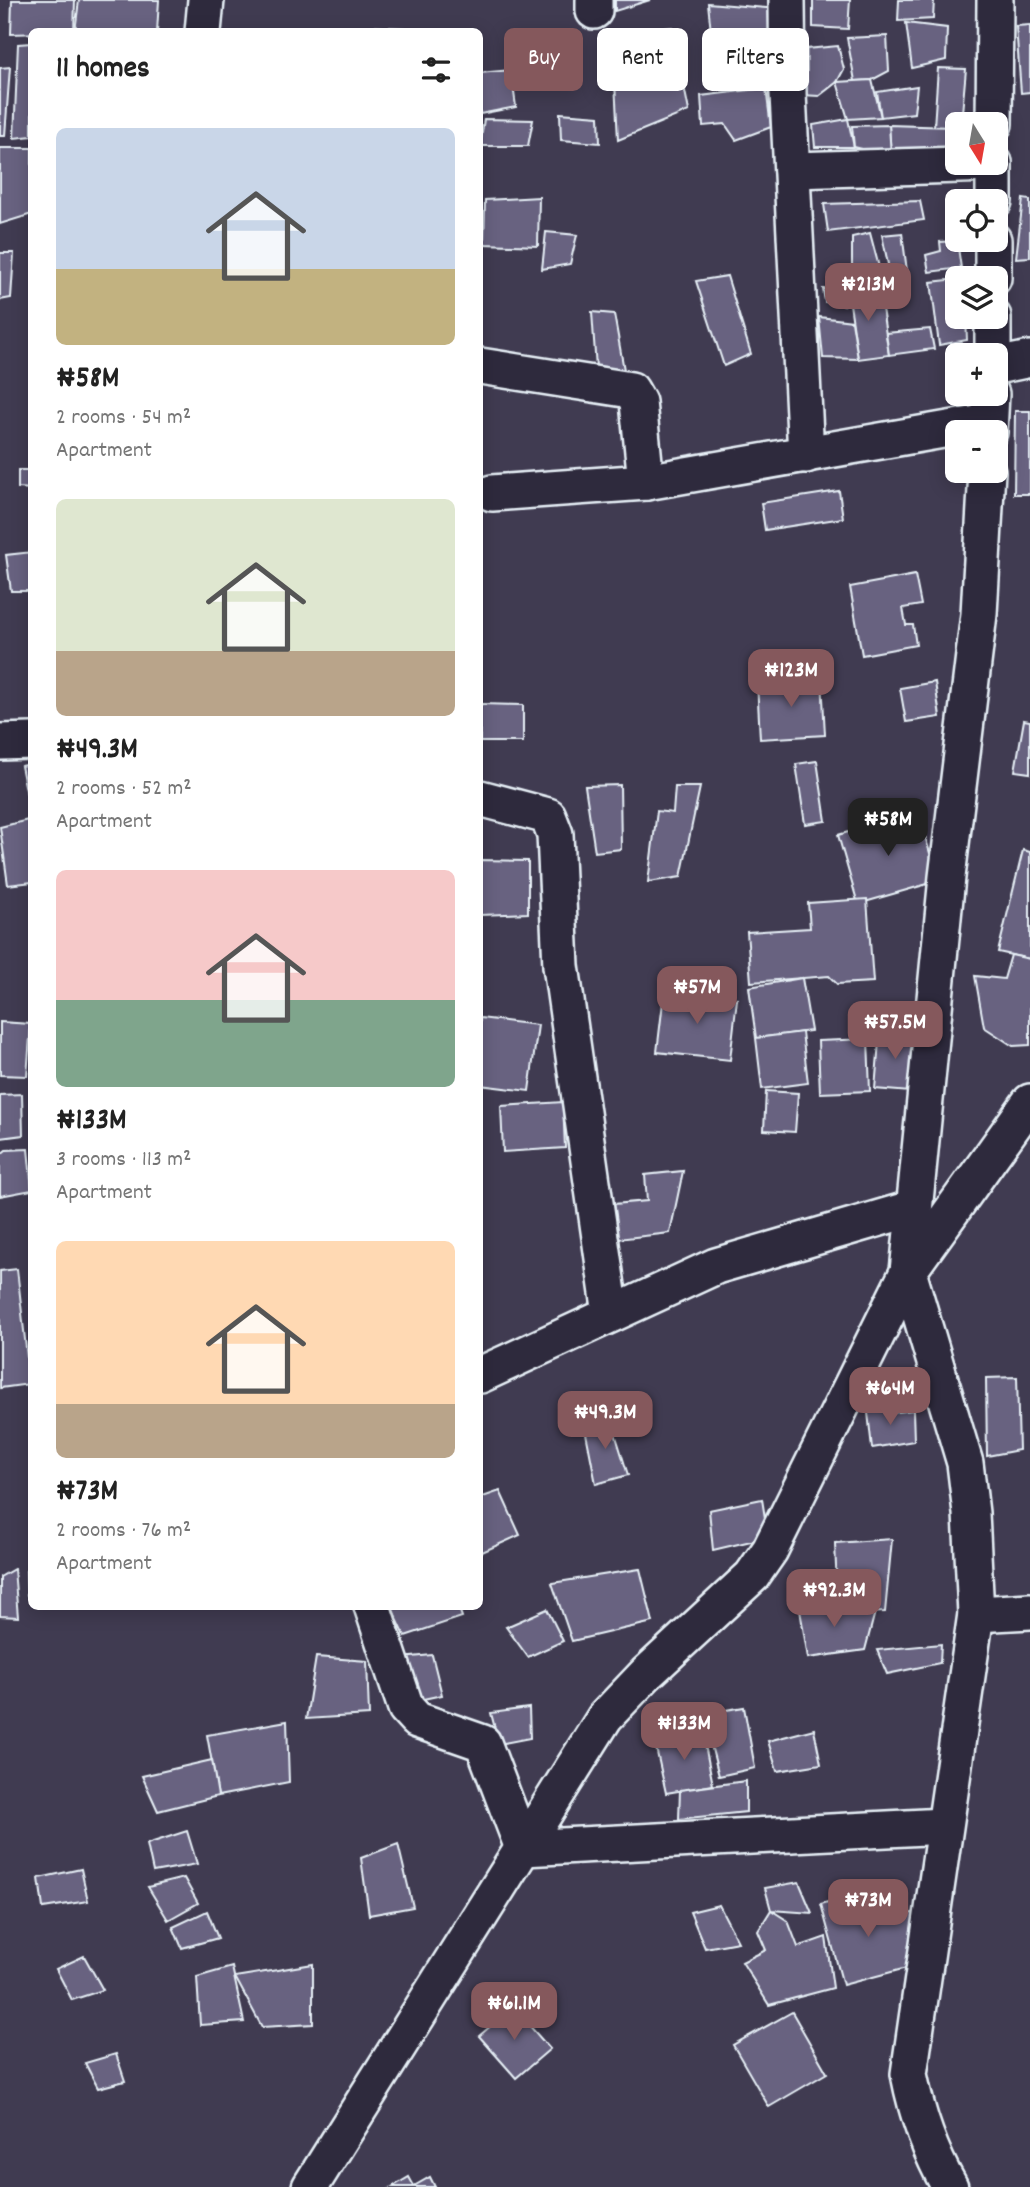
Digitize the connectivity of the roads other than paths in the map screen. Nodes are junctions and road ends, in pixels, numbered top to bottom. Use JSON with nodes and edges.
{"nodes":[{"id":1,"x":206,"y":0,"type":"edge"},
{"id":2,"x":787,"y":0,"type":"edge"},
{"id":3,"x":995,"y":0,"type":"edge"},
{"id":4,"x":203,"y":28,"type":"edge"},
{"id":5,"x":994,"y":112,"type":"edge"},
{"id":6,"x":945,"y":165,"type":"edge"},
{"id":7,"x":792,"y":170,"type":"junction"},
{"id":8,"x":1030,"y":359,"type":"edge"},
{"id":9,"x":1008,"y":364,"type":"edge"},
{"id":10,"x":483,"y":366,"type":"edge"},
{"id":11,"x":990,"y":416,"type":"edge"},
{"id":12,"x":806,"y":455,"type":"junction"},
{"id":13,"x":646,"y":482,"type":"junction"},
{"id":14,"x":986,"y":483,"type":"edge"},
{"id":15,"x":492,"y":493,"type":"dead end"},
{"id":16,"x":28,"y":741,"type":"edge"},
{"id":17,"x":0,"y":742,"type":"edge"},
{"id":18,"x":483,"y":799,"type":"edge"},
{"id":19,"x":1030,"y":1102,"type":"edge"},
{"id":20,"x":914,"y":1208,"type":"junction"},
{"id":21,"x":908,"y":1272,"type":"junction"},
{"id":22,"x":611,"y":1314,"type":"junction"},
{"id":23,"x":483,"y":1374,"type":"edge"},
{"id":24,"x":373,"y":1610,"type":"edge"},
{"id":25,"x":1030,"y":1611,"type":"edge"},
{"id":26,"x":976,"y":1614,"type":"junction"},
{"id":27,"x":944,"y":1825,"type":"junction"},
{"id":28,"x":523,"y":1848,"type":"junction"},
{"id":29,"x":310,"y":2187,"type":"edge"},
{"id":30,"x":950,"y":2187,"type":"edge"}],
"edges":[{"from":1,"to":4,"type":"street"},
{"from":2,"to":7,"type":"street"},
{"from":3,"to":5,"type":"street"},
{"from":6,"to":7,"type":"street"},
{"from":7,"to":12,"type":"street"},
{"from":8,"to":9,"type":"street"},
{"from":10,"to":13,"type":"street"},
{"from":11,"to":12,"type":"street"},
{"from":12,"to":13,"type":"street"},
{"from":13,"to":15,"type":"street"},
{"from":14,"to":20,"type":"street"},
{"from":16,"to":17,"type":"street"},
{"from":18,"to":22,"type":"street"},
{"from":19,"to":21,"type":"street"},
{"from":20,"to":21,"type":"street"},
{"from":20,"to":22,"type":"street"},
{"from":21,"to":26,"type":"street"},
{"from":21,"to":28,"type":"street"},
{"from":22,"to":23,"type":"street"},
{"from":24,"to":28,"type":"street"},
{"from":25,"to":26,"type":"street"},
{"from":26,"to":27,"type":"street"},
{"from":27,"to":28,"type":"street"},
{"from":27,"to":30,"type":"street"},
{"from":28,"to":29,"type":"street"}]}
